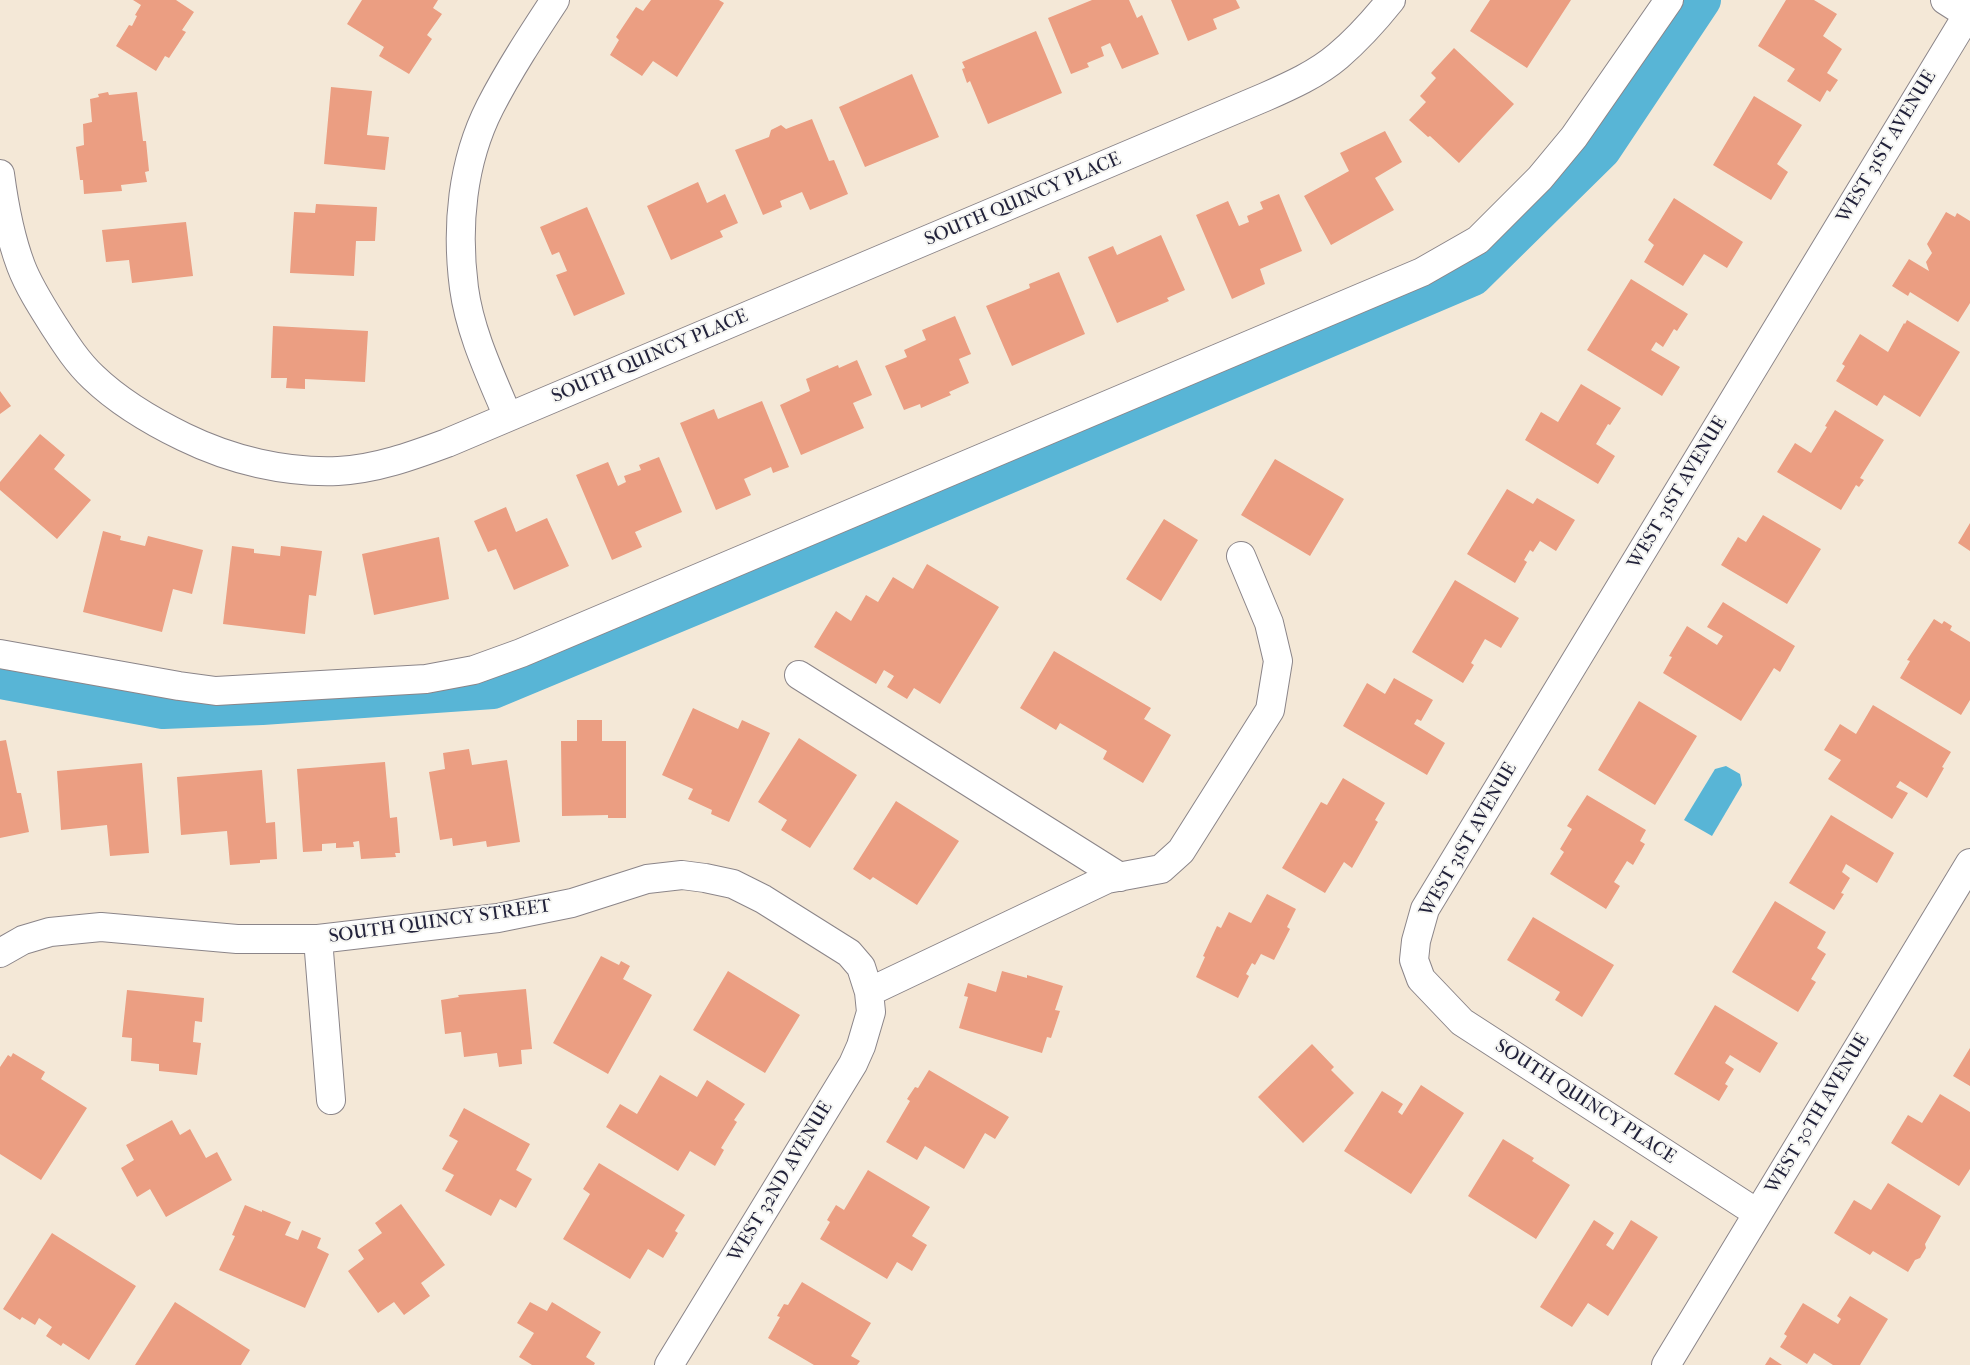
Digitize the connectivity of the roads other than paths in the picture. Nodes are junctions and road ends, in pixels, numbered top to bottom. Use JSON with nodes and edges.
{"nodes":[{"id":1,"x":555,"y":0,"type":"edge"},
{"id":2,"x":1391,"y":0,"type":"edge"},
{"id":3,"x":1669,"y":0,"type":"edge"},
{"id":4,"x":1945,"y":0,"type":"edge"},
{"id":5,"x":1969,"y":15,"type":"edge"},
{"id":6,"x":0,"y":174,"type":"edge"},
{"id":7,"x":508,"y":417,"type":"junction"},
{"id":8,"x":1241,"y":556,"type":"dead end"},
{"id":9,"x":0,"y":654,"type":"edge"},
{"id":10,"x":799,"y":675,"type":"dead end"},
{"id":11,"x":1970,"y":863,"type":"edge"},
{"id":12,"x":1120,"y":877,"type":"junction"},
{"id":13,"x":318,"y":939,"type":"junction"},
{"id":14,"x":12,"y":947,"type":"edge"},
{"id":15,"x":1421,"y":979,"type":"joint"},
{"id":16,"x":869,"y":992,"type":"junction"},
{"id":17,"x":331,"y":1100,"type":"dead end"},
{"id":18,"x":1758,"y":1213,"type":"junction"},
{"id":19,"x":670,"y":1365,"type":"edge"},
{"id":20,"x":1666,"y":1365,"type":"edge"}],
"edges":[{"from":1,"to":7,"type":"street"},
{"from":2,"to":7,"type":"street","name":"SOUTH QUINCY PLACE"},
{"from":3,"to":9,"type":"street"},
{"from":4,"to":5,"type":"street"},
{"from":5,"to":15,"type":"street","name":"WEST 31ST AVENUE"},
{"from":6,"to":7,"type":"street","name":"SOUTH QUINCY PLACE"},
{"from":8,"to":12,"type":"street"},
{"from":10,"to":12,"type":"street"},
{"from":11,"to":18,"type":"street","name":"WEST 30TH AVENUE"},
{"from":12,"to":16,"type":"street"},
{"from":13,"to":14,"type":"street","name":"SOUTH QUINCY STREET"},
{"from":13,"to":16,"type":"street","name":"SOUTH QUINCY STREET"},
{"from":13,"to":17,"type":"street"},
{"from":15,"to":18,"type":"street","name":"SOUTH QUINCY PLACE"},
{"from":16,"to":19,"type":"street","name":"WEST 32ND AVENUE"},
{"from":18,"to":20,"type":"street","name":"WEST 30TH AVENUE"}]}
